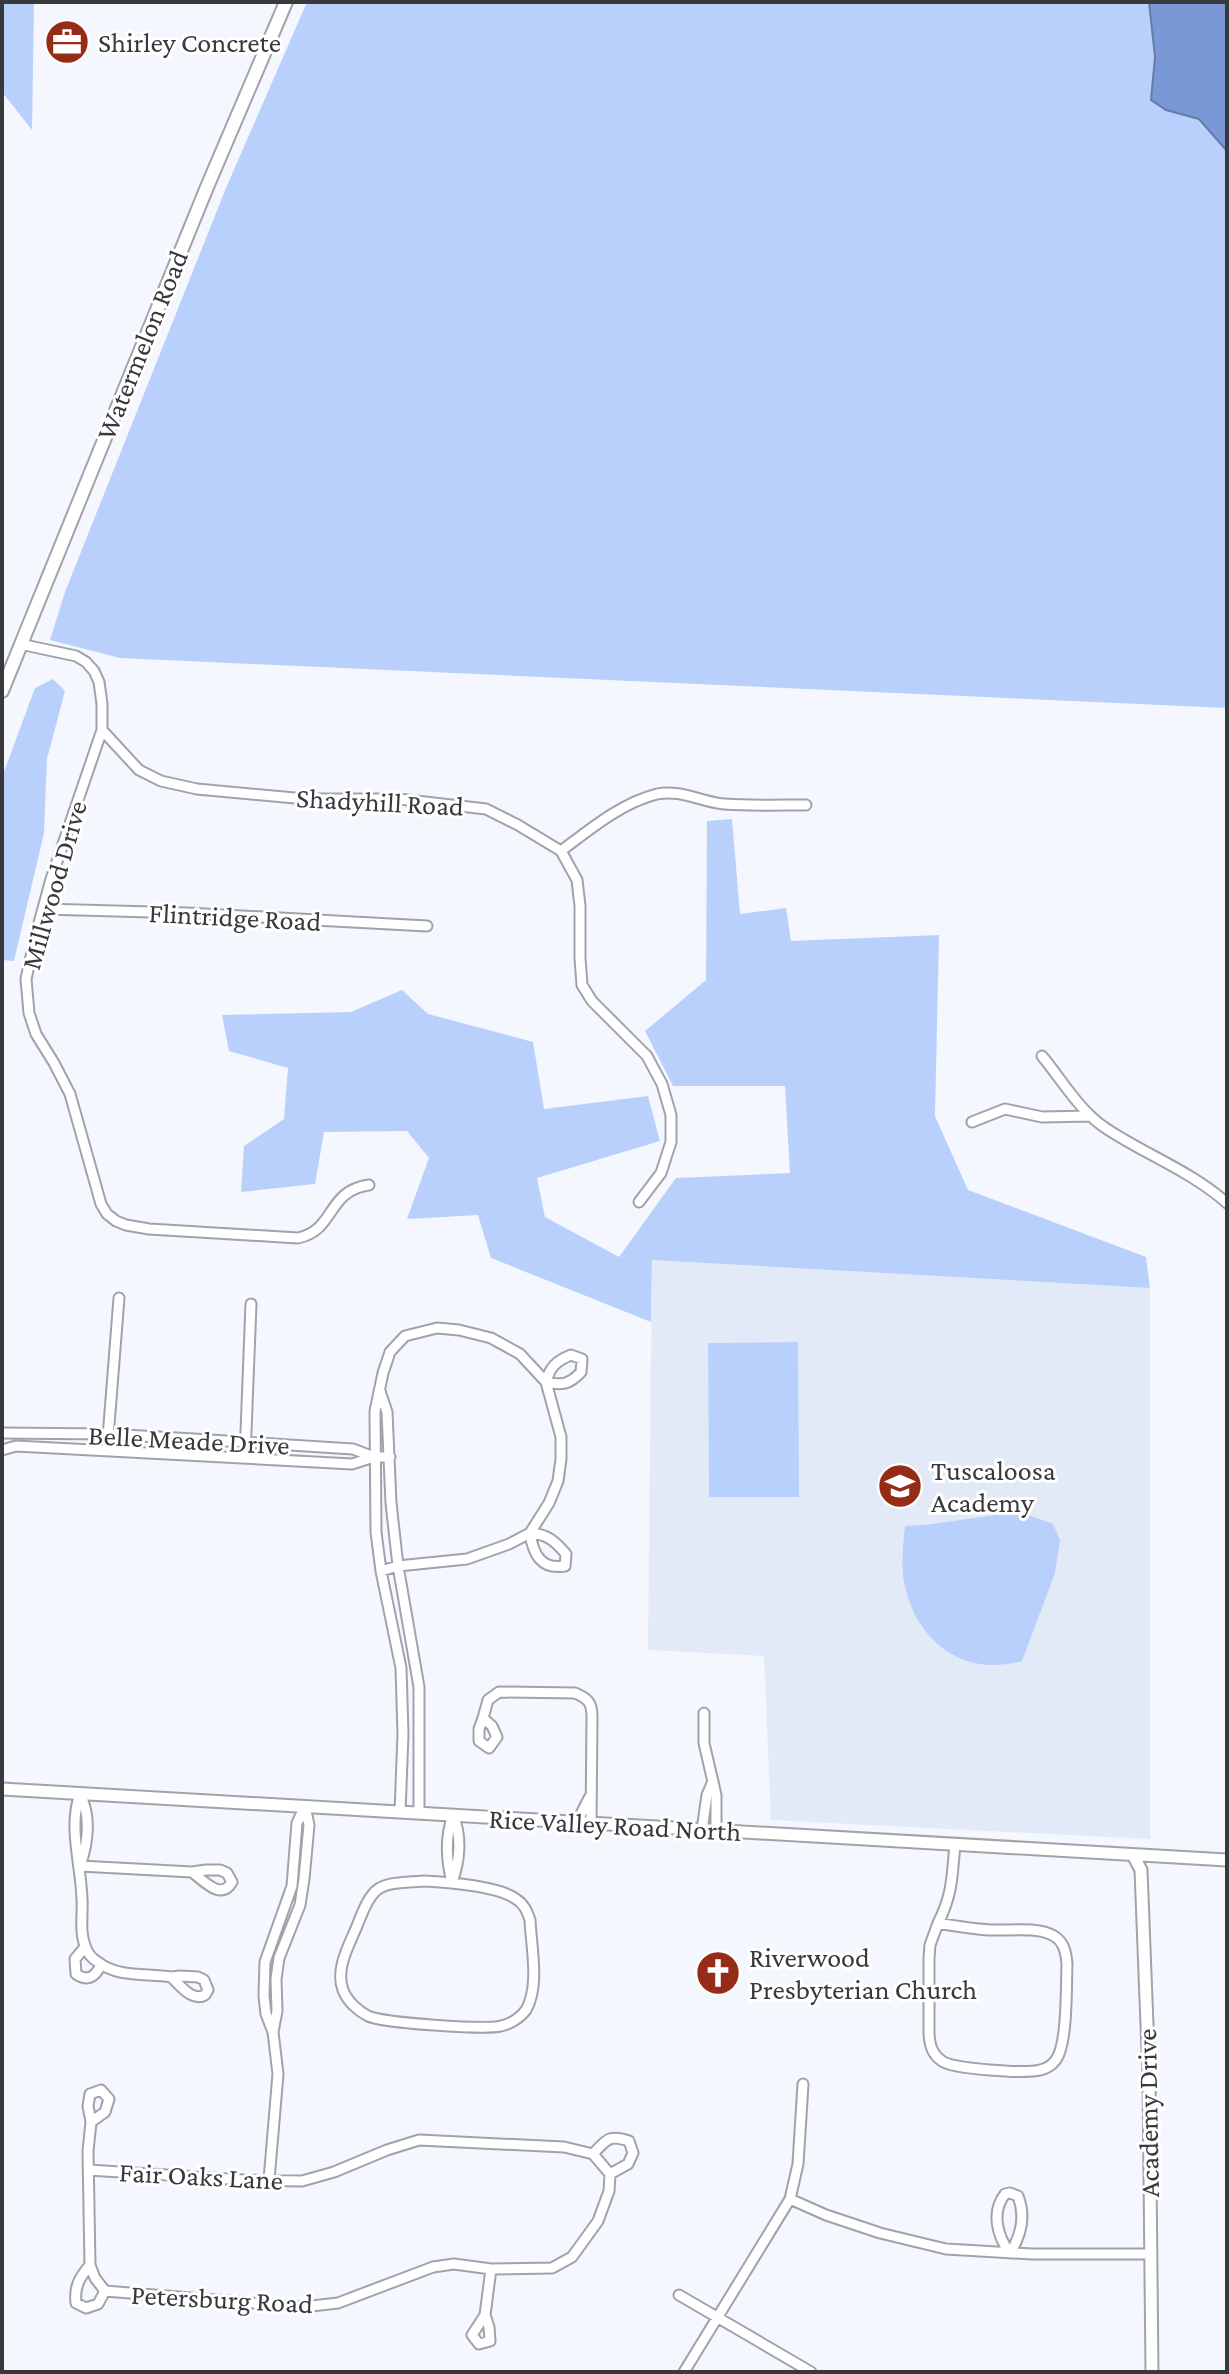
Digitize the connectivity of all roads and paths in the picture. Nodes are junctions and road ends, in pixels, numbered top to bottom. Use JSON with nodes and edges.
{"nodes":[{"id":1,"x":286,"y":2,"type":"edge"},
{"id":2,"x":20,"y":644,"type":"junction"},
{"id":3,"x":2,"y":691,"type":"edge"},
{"id":4,"x":102,"y":730,"type":"junction"},
{"id":5,"x":806,"y":805,"type":"dead end"},
{"id":6,"x":561,"y":851,"type":"junction"},
{"id":7,"x":43,"y":909,"type":"junction"},
{"id":8,"x":427,"y":926,"type":"dead end"},
{"id":9,"x":1042,"y":1056,"type":"dead end"},
{"id":10,"x":1090,"y":1116,"type":"junction"},
{"id":11,"x":972,"y":1122,"type":"dead end"},
{"id":12,"x":369,"y":1185,"type":"dead end"},
{"id":13,"x":639,"y":1202,"type":"dead end"},
{"id":14,"x":1227,"y":1203,"type":"edge"},
{"id":15,"x":119,"y":1298,"type":"dead end"},
{"id":16,"x":251,"y":1304,"type":"dead end"},
{"id":17,"x":380,"y":1391,"type":"junction"},
{"id":18,"x":2,"y":1433,"type":"edge"},
{"id":19,"x":108,"y":1434,"type":"junction"},
{"id":20,"x":244,"y":1442,"type":"junction"},
{"id":21,"x":2,"y":1450,"type":"edge"},
{"id":22,"x":107,"y":1450,"type":"junction"},
{"id":23,"x":245,"y":1457,"type":"junction"},
{"id":24,"x":374,"y":1457,"type":"junction"},
{"id":25,"x":390,"y":1457,"type":"junction"},
{"id":26,"x":530,"y":1533,"type":"junction"},
{"id":27,"x":398,"y":1566,"type":"junction"},
{"id":28,"x":381,"y":1571,"type":"junction"},
{"id":29,"x":704,"y":1713,"type":"dead end"},
{"id":30,"x":483,"y":1718,"type":"dead end"},
{"id":31,"x":713,"y":1781,"type":"junction"},
{"id":32,"x":2,"y":1789,"type":"edge"},
{"id":33,"x":80,"y":1794,"type":"junction"},
{"id":34,"x":591,"y":1795,"type":"junction"},
{"id":35,"x":305,"y":1806,"type":"junction"},
{"id":36,"x":400,"y":1812,"type":"junction"},
{"id":37,"x":419,"y":1813,"type":"junction"},
{"id":38,"x":453,"y":1815,"type":"junction"},
{"id":39,"x":576,"y":1824,"type":"junction"},
{"id":40,"x":591,"y":1825,"type":"junction"},
{"id":41,"x":702,"y":1830,"type":"junction"},
{"id":42,"x":716,"y":1831,"type":"junction"},
{"id":43,"x":955,"y":1844,"type":"junction"},
{"id":44,"x":1133,"y":1855,"type":"junction"},
{"id":45,"x":1227,"y":1860,"type":"edge"},
{"id":46,"x":80,"y":1866,"type":"junction"},
{"id":47,"x":192,"y":1872,"type":"dead end"},
{"id":48,"x":452,"y":1882,"type":"junction"},
{"id":49,"x":938,"y":1923,"type":"junction"},
{"id":50,"x":85,"y":1947,"type":"junction"},
{"id":51,"x":101,"y":1965,"type":"junction"},
{"id":52,"x":171,"y":1977,"type":"dead end"},
{"id":53,"x":803,"y":2084,"type":"dead end"},
{"id":54,"x":91,"y":2122,"type":"dead end"},
{"id":55,"x":593,"y":2154,"type":"junction"},
{"id":56,"x":89,"y":2170,"type":"junction"},
{"id":57,"x":610,"y":2174,"type":"junction"},
{"id":58,"x":269,"y":2180,"type":"junction"},
{"id":59,"x":790,"y":2199,"type":"junction"},
{"id":60,"x":1010,"y":2253,"type":"junction"},
{"id":61,"x":1150,"y":2254,"type":"junction"},
{"id":62,"x":90,"y":2265,"type":"junction"},
{"id":63,"x":491,"y":2269,"type":"junction"},
{"id":64,"x":105,"y":2291,"type":"junction"},
{"id":65,"x":679,"y":2295,"type":"dead end"},
{"id":66,"x":485,"y":2315,"type":"dead end"},
{"id":67,"x":718,"y":2318,"type":"junction"},
{"id":68,"x":684,"y":2372,"type":"edge"},
{"id":69,"x":811,"y":2372,"type":"edge"},
{"id":70,"x":1152,"y":2372,"type":"edge"}],
"edges":[{"from":1,"to":2,"type":"main road","name":"Watermelon Road"},
{"from":2,"to":3,"type":"main road","name":"Watermelon Road"},
{"from":2,"to":4,"type":"street","name":"Millwood Drive"},
{"from":4,"to":6,"type":"street","name":"Shadyhill Road"},
{"from":4,"to":7,"type":"street","name":"Millwood Drive"},
{"from":5,"to":6,"type":"street"},
{"from":6,"to":13,"type":"street"},
{"from":7,"to":8,"type":"street","name":"Flintridge Road"},
{"from":7,"to":12,"type":"street","name":"Millwood Drive"},
{"from":9,"to":10,"type":"street"},
{"from":10,"to":11,"type":"street"},
{"from":10,"to":14,"type":"street"},
{"from":15,"to":19,"type":"street"},
{"from":16,"to":20,"type":"street"},
{"from":17,"to":24,"type":"street"},
{"from":17,"to":25,"type":"street"},
{"from":17,"to":26,"type":"street"},
{"from":18,"to":19,"type":"street","name":"Belle Meade Drive"},
{"from":19,"to":20,"type":"street","name":"Belle Meade Drive"},
{"from":19,"to":22,"type":"street"},
{"from":20,"to":23,"type":"street"},
{"from":20,"to":24,"type":"street","name":"Belle Meade Drive"},
{"from":21,"to":22,"type":"street","name":"Belle Meade Drive"},
{"from":22,"to":23,"type":"street","name":"Belle Meade Drive"},
{"from":23,"to":24,"type":"street","name":"Belle Meade Drive"},
{"from":24,"to":25,"type":"street","name":"Belle Meade Drive"},
{"from":24,"to":28,"type":"street"},
{"from":25,"to":27,"type":"street"},
{"from":26,"to":26,"type":"street"},
{"from":26,"to":27,"type":"street"},
{"from":27,"to":28,"type":"street"},
{"from":27,"to":37,"type":"street"},
{"from":28,"to":36,"type":"street"},
{"from":29,"to":31,"type":"street"},
{"from":30,"to":34,"type":"street"},
{"from":31,"to":41,"type":"street"},
{"from":31,"to":42,"type":"street"},
{"from":32,"to":33,"type":"street","name":"Rice Valley Road North"},
{"from":33,"to":35,"type":"street","name":"Rice Valley Road North"},
{"from":33,"to":46,"type":"street"},
{"from":34,"to":39,"type":"street"},
{"from":34,"to":40,"type":"street"},
{"from":35,"to":36,"type":"street","name":"Rice Valley Road North"},
{"from":35,"to":58,"type":"street"},
{"from":36,"to":37,"type":"street","name":"Rice Valley Road North"},
{"from":37,"to":38,"type":"street","name":"Rice Valley Road North"},
{"from":38,"to":39,"type":"street","name":"Rice Valley Road North"},
{"from":38,"to":48,"type":"street"},
{"from":39,"to":40,"type":"street","name":"Rice Valley Road North"},
{"from":40,"to":41,"type":"street","name":"Rice Valley Road North"},
{"from":41,"to":42,"type":"street","name":"Rice Valley Road North"},
{"from":42,"to":43,"type":"street","name":"Rice Valley Road North"},
{"from":43,"to":44,"type":"street","name":"Rice Valley Road North"},
{"from":43,"to":49,"type":"street"},
{"from":44,"to":45,"type":"street","name":"Rice Valley Road North"},
{"from":44,"to":61,"type":"street","name":"Academy Drive"},
{"from":46,"to":47,"type":"street"},
{"from":46,"to":50,"type":"street"},
{"from":48,"to":48,"type":"street"},
{"from":49,"to":49,"type":"street"},
{"from":50,"to":51,"type":"street"},
{"from":50,"to":51,"type":"street"},
{"from":51,"to":52,"type":"street"},
{"from":53,"to":59,"type":"street"},
{"from":54,"to":56,"type":"street"},
{"from":55,"to":57,"type":"street"},
{"from":55,"to":57,"type":"street","name":"Petersburg Road"},
{"from":55,"to":58,"type":"street","name":"Fair Oaks Lane"},
{"from":56,"to":58,"type":"street","name":"Fair Oaks Lane"},
{"from":56,"to":62,"type":"street"},
{"from":57,"to":63,"type":"street","name":"Petersburg Road"},
{"from":59,"to":60,"type":"street"},
{"from":59,"to":67,"type":"street"},
{"from":60,"to":60,"type":"street"},
{"from":60,"to":61,"type":"street"},
{"from":61,"to":70,"type":"street","name":"Academy Drive"},
{"from":62,"to":64,"type":"street"},
{"from":62,"to":64,"type":"street"},
{"from":63,"to":64,"type":"street","name":"Petersburg Road"},
{"from":63,"to":66,"type":"street"},
{"from":65,"to":67,"type":"street"},
{"from":67,"to":68,"type":"street"},
{"from":67,"to":69,"type":"street"}]}
